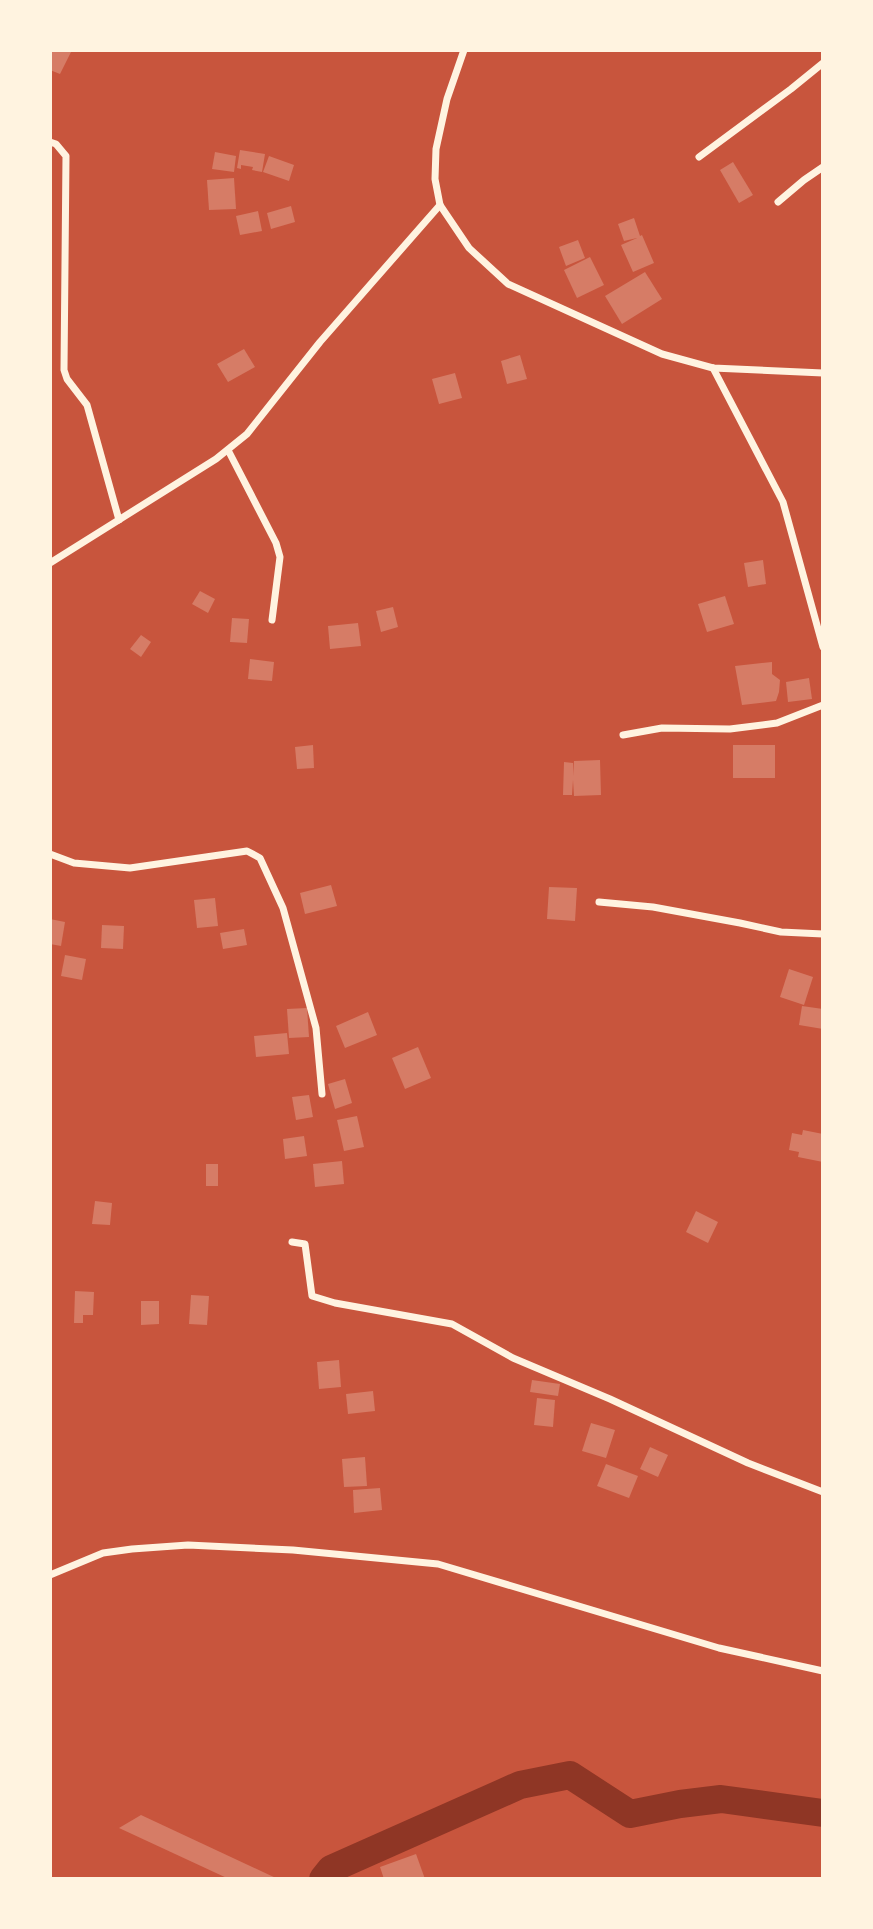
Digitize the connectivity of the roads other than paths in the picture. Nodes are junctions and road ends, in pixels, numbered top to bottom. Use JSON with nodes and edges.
{"nodes":[{"id":1,"x":464,"y":50,"type":"edge"},
{"id":2,"x":823,"y":63,"type":"edge"},
{"id":3,"x":50,"y":142,"type":"edge"},
{"id":4,"x":699,"y":157,"type":"dead end"},
{"id":5,"x":823,"y":167,"type":"edge"},
{"id":6,"x":778,"y":202,"type":"dead end"},
{"id":7,"x":440,"y":205,"type":"junction"},
{"id":8,"x":713,"y":368,"type":"junction"},
{"id":9,"x":823,"y":373,"type":"edge"},
{"id":10,"x":228,"y":450,"type":"junction"},
{"id":11,"x":119,"y":520,"type":"junction"},
{"id":12,"x":50,"y":563,"type":"edge"},
{"id":13,"x":272,"y":620,"type":"dead end"},
{"id":14,"x":823,"y":647,"type":"edge"},
{"id":15,"x":823,"y":705,"type":"edge"},
{"id":16,"x":623,"y":735,"type":"dead end"},
{"id":17,"x":50,"y":854,"type":"edge"},
{"id":18,"x":599,"y":902,"type":"dead end"},
{"id":19,"x":823,"y":934,"type":"edge"},
{"id":20,"x":322,"y":1094,"type":"dead end"},
{"id":21,"x":292,"y":1242,"type":"dead end"},
{"id":22,"x":823,"y":1492,"type":"edge"},
{"id":23,"x":50,"y":1575,"type":"edge"},
{"id":24,"x":823,"y":1671,"type":"edge"}],
"edges":[{"from":1,"to":7,"type":"street"},
{"from":2,"to":4,"type":"street"},
{"from":3,"to":11,"type":"street"},
{"from":5,"to":6,"type":"street"},
{"from":7,"to":8,"type":"street"},
{"from":7,"to":10,"type":"street"},
{"from":8,"to":9,"type":"street"},
{"from":8,"to":14,"type":"street"},
{"from":10,"to":11,"type":"street"},
{"from":10,"to":13,"type":"street"},
{"from":11,"to":12,"type":"street"},
{"from":15,"to":16,"type":"street"},
{"from":17,"to":20,"type":"street"},
{"from":18,"to":19,"type":"street"},
{"from":21,"to":22,"type":"street"},
{"from":23,"to":24,"type":"street"}]}
